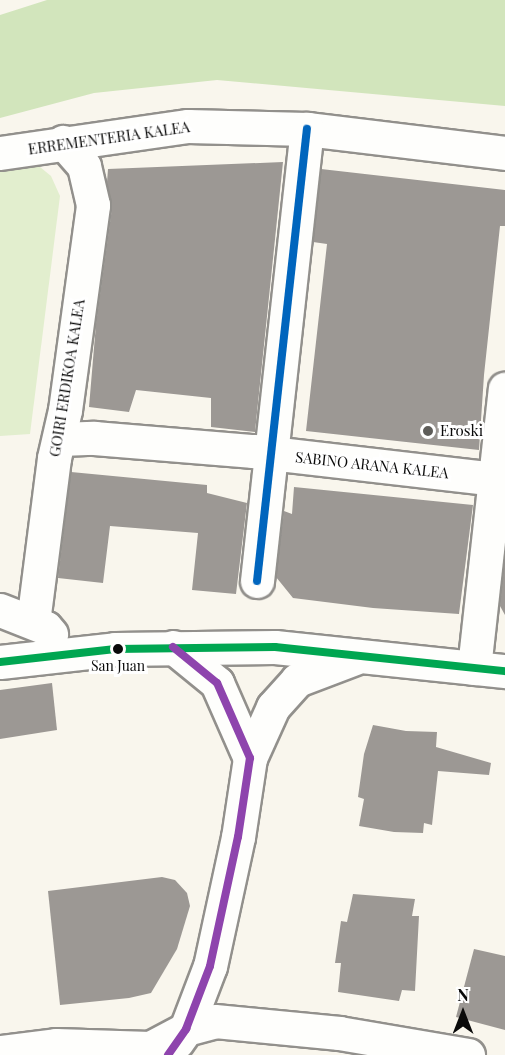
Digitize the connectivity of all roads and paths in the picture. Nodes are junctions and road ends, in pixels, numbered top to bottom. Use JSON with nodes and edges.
{"nodes":[{"id":1,"x":307,"y":129,"type":"junction"},
{"id":2,"x":63,"y":142,"type":"junction"},
{"id":3,"x":0,"y":153,"type":"edge"},
{"id":4,"x":505,"y":153,"type":"edge"},
{"id":5,"x":505,"y":389,"type":"edge"},
{"id":6,"x":62,"y":424,"type":"junction"},
{"id":7,"x":271,"y":454,"type":"junction"},
{"id":8,"x":500,"y":480,"type":"edge"},
{"id":9,"x":257,"y":581,"type":"dead end"},
{"id":10,"x":0,"y":610,"type":"edge"},
{"id":11,"x":33,"y":622,"type":"junction"},
{"id":12,"x":173,"y":647,"type":"junction"},
{"id":13,"x":67,"y":654,"type":"junction"},
{"id":14,"x":362,"y":655,"type":"junction"},
{"id":15,"x":0,"y":662,"type":"edge"},
{"id":16,"x":489,"y":670,"type":"edge"},
{"id":17,"x":250,"y":758,"type":"junction"},
{"id":18,"x":177,"y":1042,"type":"edge"},
{"id":19,"x":65,"y":1050,"type":"edge"},
{"id":20,"x":0,"y":1052,"type":"edge"},
{"id":21,"x":462,"y":1054,"type":"edge"}],
"edges":[{"from":1,"to":2,"type":"street","name":"ERREMENTERIA KALEA"},
{"from":1,"to":4,"type":"street","name":"ERREMENTERIA KALEA"},
{"from":1,"to":7,"type":"street"},
{"from":2,"to":3,"type":"street","name":"ERREMENTERIA KALEA"},
{"from":2,"to":6,"type":"street","name":"GOIRI ERDIKOA KALEA"},
{"from":5,"to":8,"type":"street"},
{"from":6,"to":7,"type":"street","name":"SABINO ARANA KALEA"},
{"from":6,"to":11,"type":"street","name":"GOIRI ERDIKOA KALEA"},
{"from":7,"to":8,"type":"street","name":"SABINO ARANA KALEA"},
{"from":7,"to":9,"type":"street"},
{"from":8,"to":16,"type":"street"},
{"from":10,"to":11,"type":"street"},
{"from":11,"to":13,"type":"street"},
{"from":12,"to":13,"type":"street"},
{"from":12,"to":14,"type":"street"},
{"from":12,"to":17,"type":"street"},
{"from":13,"to":15,"type":"street"},
{"from":14,"to":16,"type":"street"},
{"from":14,"to":17,"type":"street"},
{"from":17,"to":18,"type":"street"},
{"from":18,"to":19,"type":"street"},
{"from":18,"to":21,"type":"street"},
{"from":19,"to":20,"type":"street"}]}
